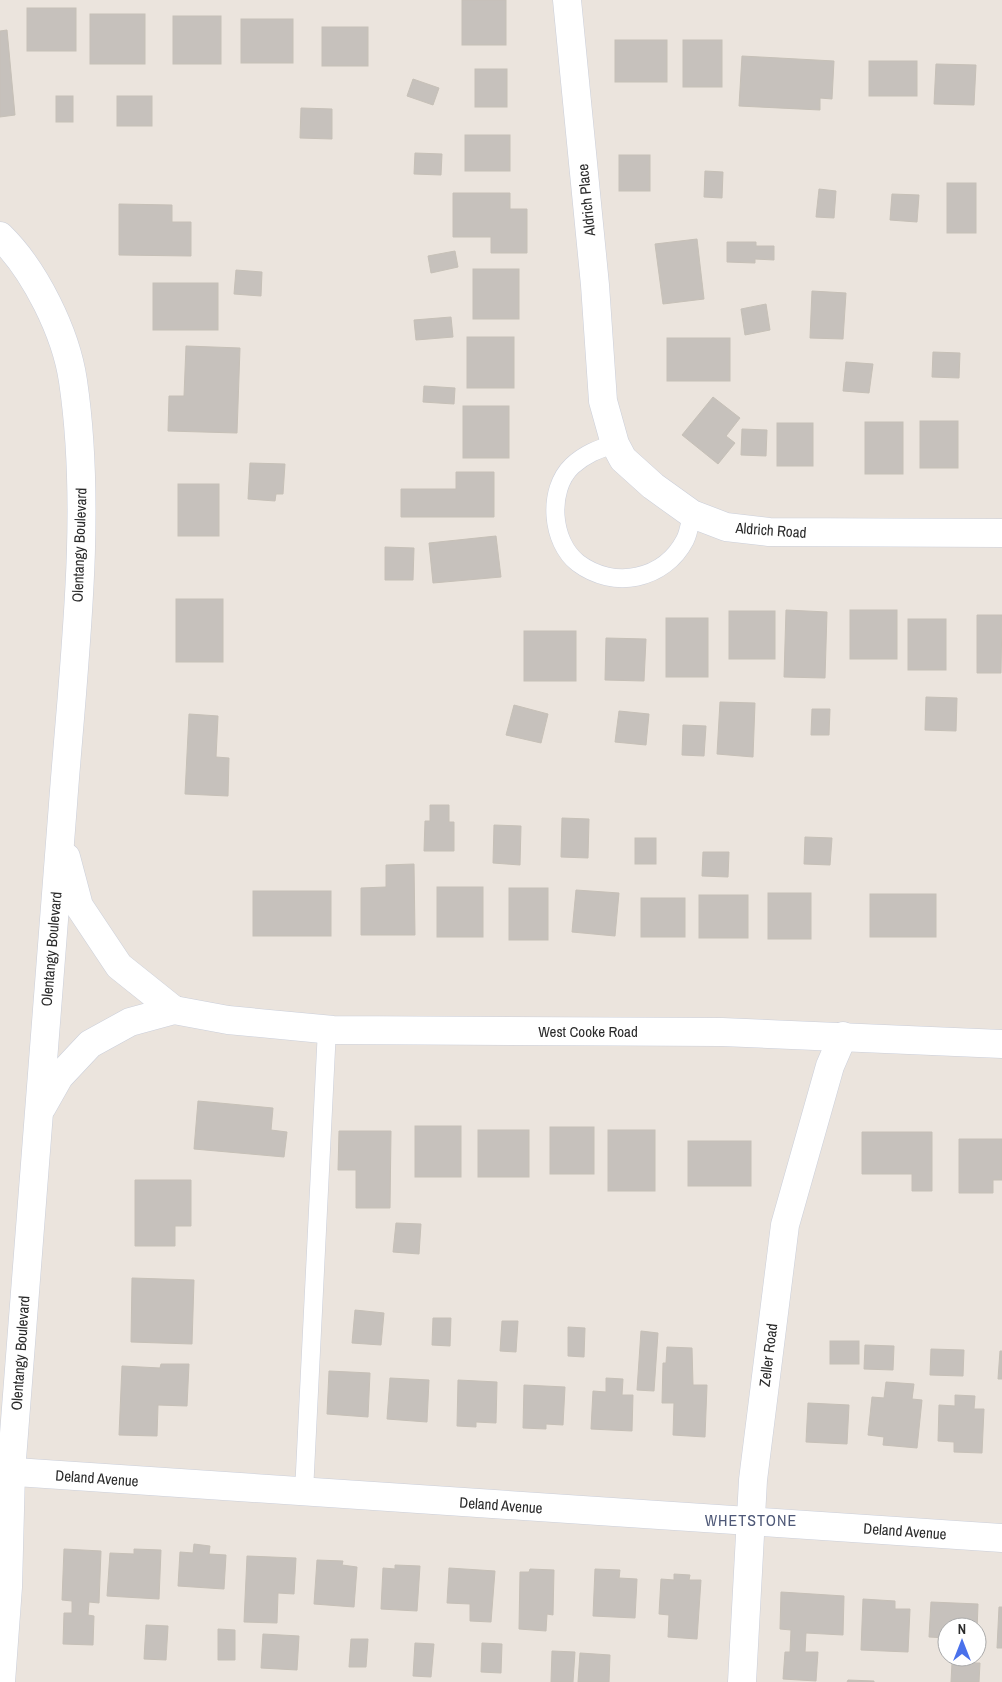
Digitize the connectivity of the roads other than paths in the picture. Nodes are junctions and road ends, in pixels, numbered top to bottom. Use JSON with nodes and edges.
{"nodes":[{"id":1,"x":567,"y":0,"type":"edge"},
{"id":2,"x":0,"y":236,"type":"edge"},
{"id":3,"x":603,"y":400,"type":"joint"},
{"id":4,"x":615,"y":444,"type":"junction"},
{"id":5,"x":692,"y":514,"type":"junction"},
{"id":6,"x":1002,"y":534,"type":"edge"},
{"id":7,"x":60,"y":838,"type":"junction"},
{"id":8,"x":174,"y":1010,"type":"junction"},
{"id":9,"x":327,"y":1030,"type":"junction"},
{"id":10,"x":843,"y":1036,"type":"junction"},
{"id":11,"x":1002,"y":1044,"type":"edge"},
{"id":12,"x":37,"y":1118,"type":"junction"},
{"id":13,"x":6,"y":1472,"type":"edge"},
{"id":14,"x":304,"y":1492,"type":"junction"},
{"id":15,"x":751,"y":1521,"type":"junction"},
{"id":16,"x":1002,"y":1538,"type":"edge"},
{"id":17,"x":1,"y":1682,"type":"edge"},
{"id":18,"x":742,"y":1682,"type":"edge"}],
"edges":[{"from":1,"to":3,"type":"street","name":"Aldrich Place"},
{"from":2,"to":7,"type":"street","name":"Olentangy Boulevard"},
{"from":3,"to":4,"type":"street","name":"Aldrich Road"},
{"from":4,"to":5,"type":"street","name":"Aldrich Road"},
{"from":4,"to":5,"type":"lane"},
{"from":5,"to":6,"type":"street","name":"Aldrich Road"},
{"from":7,"to":8,"type":"street","name":"West Cooke Road"},
{"from":7,"to":12,"type":"street","name":"Olentangy Boulevard"},
{"from":8,"to":9,"type":"street","name":"West Cooke Road"},
{"from":8,"to":12,"type":"street","name":"West Cooke Road"},
{"from":9,"to":10,"type":"street","name":"West Cooke Road"},
{"from":9,"to":14,"type":"lane"},
{"from":10,"to":11,"type":"street","name":"West Cooke Road"},
{"from":10,"to":15,"type":"street","name":"Zeller Road"},
{"from":12,"to":13,"type":"street","name":"Olentangy Boulevard"},
{"from":13,"to":14,"type":"street","name":"Deland Avenue"},
{"from":13,"to":17,"type":"street","name":"Olentangy Boulevard"},
{"from":14,"to":15,"type":"street","name":"Deland Avenue"},
{"from":15,"to":16,"type":"street","name":"Deland Avenue"},
{"from":15,"to":18,"type":"street","name":"Zeller Road"}]}
